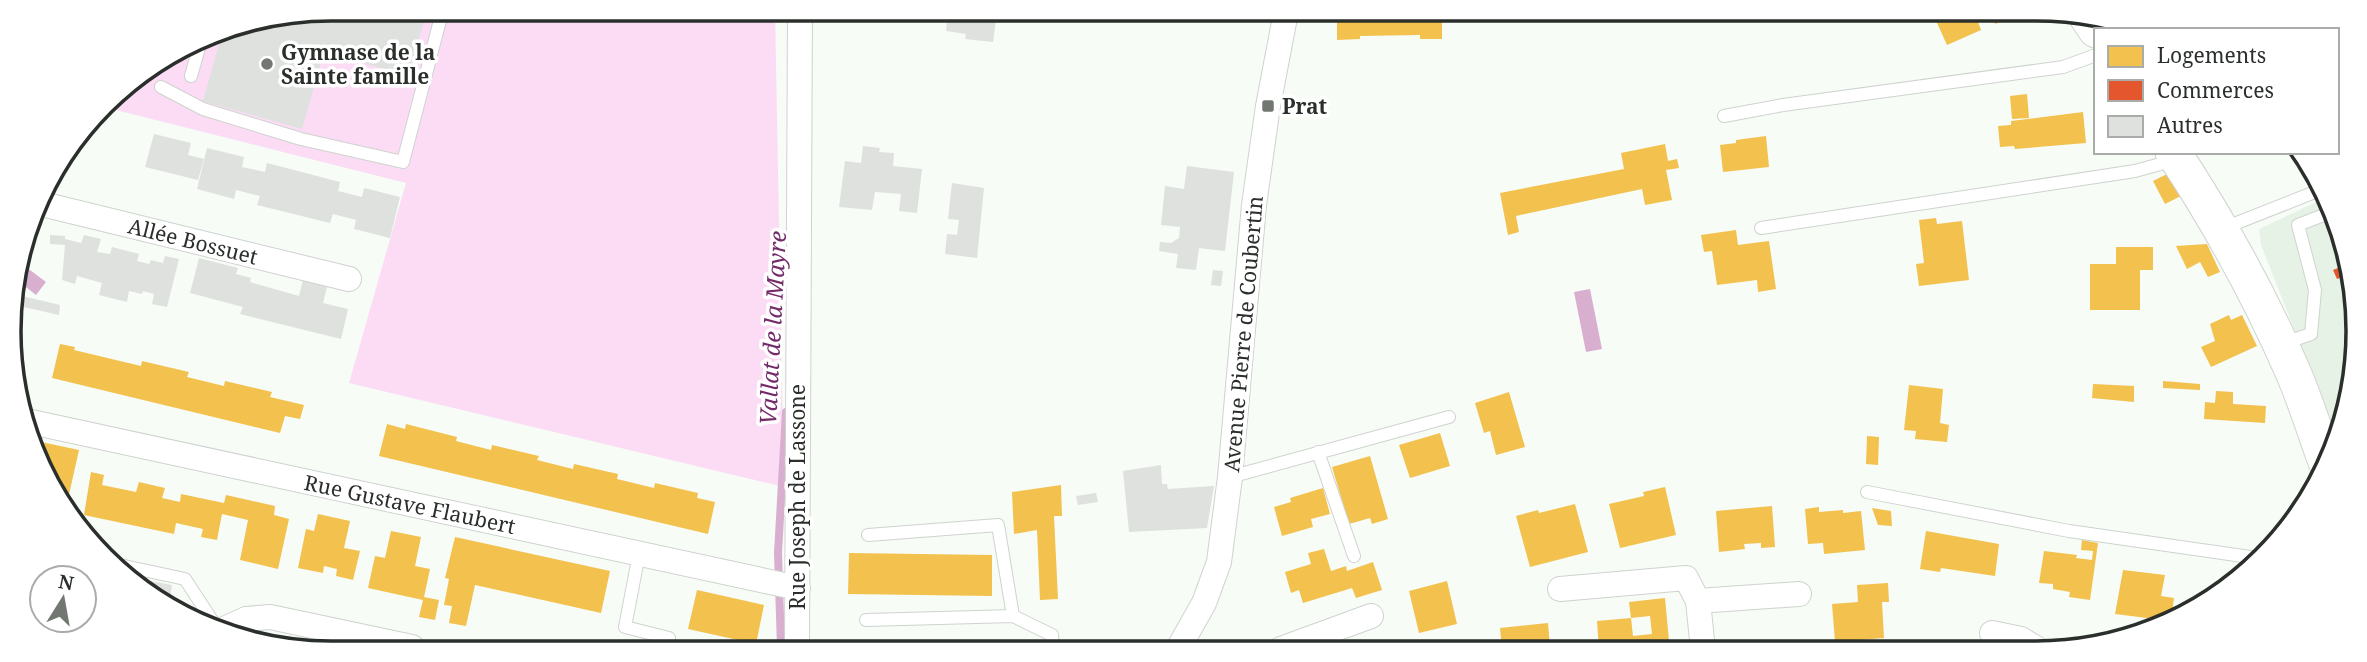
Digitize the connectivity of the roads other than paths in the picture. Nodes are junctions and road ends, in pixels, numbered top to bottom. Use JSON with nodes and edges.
{"nodes":[{"id":1,"x":440,"y":21,"type":"edge"},
{"id":2,"x":800,"y":21,"type":"edge"},
{"id":3,"x":1284,"y":21,"type":"edge"},
{"id":4,"x":198,"y":51,"type":"edge"},
{"id":5,"x":2094,"y":56,"type":"edge"},
{"id":6,"x":191,"y":76,"type":"dead end"},
{"id":7,"x":161,"y":87,"type":"dead end"},
{"id":8,"x":1724,"y":116,"type":"dead end"},
{"id":9,"x":2176,"y":156,"type":"edge"},
{"id":10,"x":2313,"y":193,"type":"edge"},
{"id":11,"x":48,"y":205,"type":"edge"},
{"id":12,"x":2323,"y":215,"type":"edge"},
{"id":13,"x":1761,"y":228,"type":"dead end"},
{"id":14,"x":2220,"y":229,"type":"junction"},
{"id":15,"x":349,"y":279,"type":"dead end"},
{"id":16,"x":2281,"y":344,"type":"junction"},
{"id":17,"x":1449,"y":417,"type":"dead end"},
{"id":18,"x":35,"y":422,"type":"edge"},
{"id":19,"x":2322,"y":451,"type":"edge"},
{"id":20,"x":1318,"y":452,"type":"junction"},
{"id":21,"x":1230,"y":477,"type":"junction"},
{"id":22,"x":1867,"y":492,"type":"dead end"},
{"id":23,"x":868,"y":535,"type":"dead end"},
{"id":24,"x":639,"y":554,"type":"junction"},
{"id":25,"x":1354,"y":556,"type":"dead end"},
{"id":26,"x":2248,"y":557,"type":"edge"},
{"id":27,"x":131,"y":567,"type":"edge"},
{"id":28,"x":798,"y":588,"type":"junction"},
{"id":29,"x":1560,"y":589,"type":"dead end"},
{"id":30,"x":1800,"y":594,"type":"dead end"},
{"id":31,"x":1698,"y":601,"type":"junction"},
{"id":32,"x":209,"y":616,"type":"edge"},
{"id":33,"x":1013,"y":616,"type":"junction"},
{"id":34,"x":1371,"y":616,"type":"dead end"},
{"id":35,"x":866,"y":620,"type":"dead end"},
{"id":36,"x":233,"y":625,"type":"edge"},
{"id":37,"x":1992,"y":633,"type":"dead end"},
{"id":38,"x":668,"y":638,"type":"dead end"},
{"id":39,"x":378,"y":641,"type":"edge"},
{"id":40,"x":797,"y":641,"type":"edge"},
{"id":41,"x":1052,"y":641,"type":"edge"},
{"id":42,"x":1183,"y":641,"type":"edge"},
{"id":43,"x":1304,"y":641,"type":"edge"},
{"id":44,"x":1702,"y":641,"type":"edge"},
{"id":45,"x":2024,"y":641,"type":"edge"}],
"edges":[{"from":1,"to":7,"type":"lane"},
{"from":2,"to":28,"type":"street","name":"Rue Joseph de Lassone"},
{"from":3,"to":21,"type":"street","name":"Avenue Pierre de Coubertin"},
{"from":4,"to":6,"type":"lane"},
{"from":5,"to":8,"type":"lane"},
{"from":9,"to":13,"type":"lane"},
{"from":9,"to":14,"type":"main road"},
{"from":10,"to":14,"type":"lane"},
{"from":11,"to":15,"type":"street","name":"Allée Bossuet"},
{"from":12,"to":16,"type":"lane"},
{"from":14,"to":16,"type":"main road"},
{"from":16,"to":19,"type":"main road"},
{"from":17,"to":20,"type":"lane"},
{"from":18,"to":24,"type":"street","name":"Rue Gustave Flaubert"},
{"from":20,"to":21,"type":"lane"},
{"from":20,"to":25,"type":"lane"},
{"from":21,"to":42,"type":"street","name":"Avenue Pierre de Coubertin"},
{"from":22,"to":26,"type":"lane"},
{"from":23,"to":33,"type":"lane"},
{"from":24,"to":28,"type":"street","name":"Rue Gustave Flaubert"},
{"from":24,"to":38,"type":"lane"},
{"from":27,"to":32,"type":"lane"},
{"from":28,"to":40,"type":"street","name":"Rue Joseph de Lassone"},
{"from":29,"to":31,"type":"street"},
{"from":30,"to":31,"type":"street"},
{"from":31,"to":44,"type":"street"},
{"from":33,"to":35,"type":"lane"},
{"from":33,"to":41,"type":"lane"},
{"from":34,"to":43,"type":"street"},
{"from":36,"to":39,"type":"street"},
{"from":37,"to":45,"type":"street"}]}
